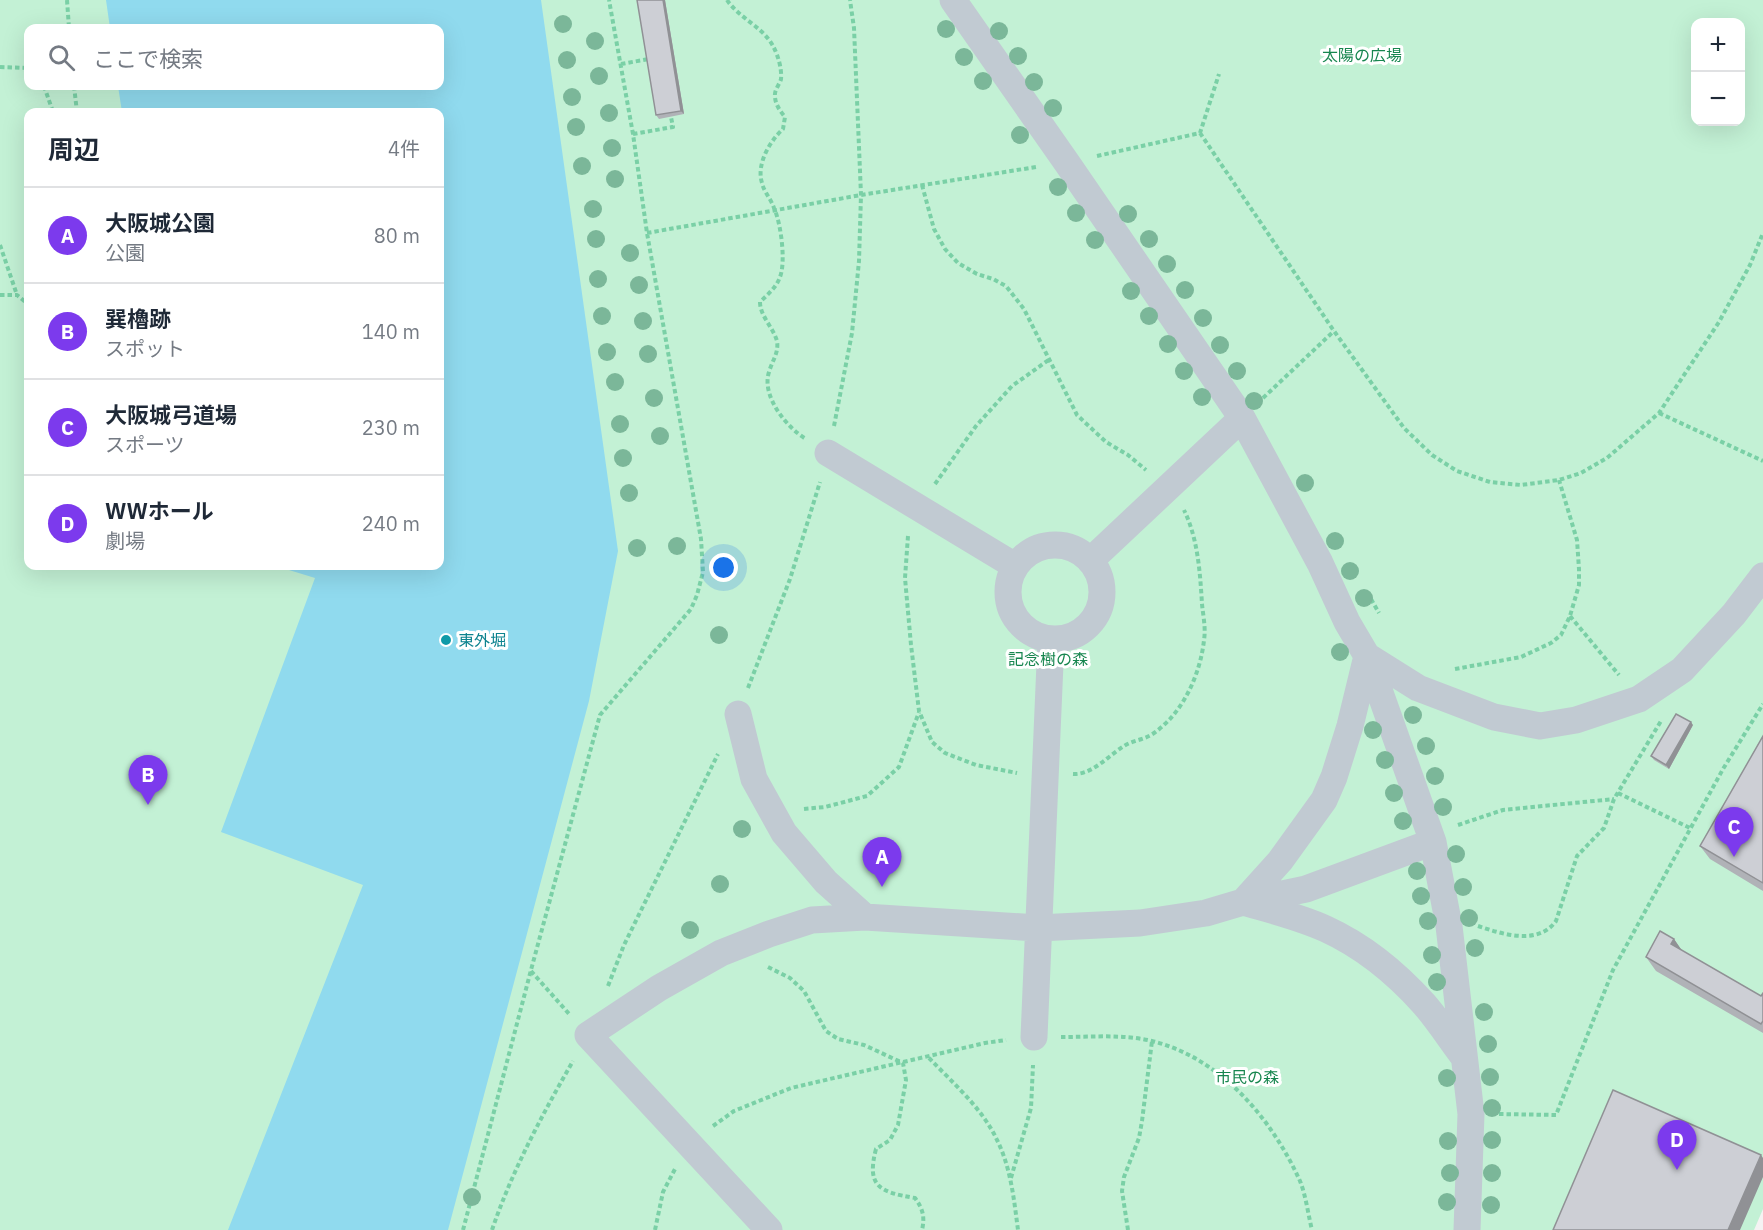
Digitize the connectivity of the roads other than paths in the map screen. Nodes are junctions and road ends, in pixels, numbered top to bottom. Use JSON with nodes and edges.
{"nodes":[{"id":1,"x":953,"y":0,"type":"edge"},
{"id":2,"x":1242,"y":418,"type":"junction"},
{"id":3,"x":828,"y":453,"type":"road end"},
{"id":4,"x":1090,"y":561,"type":"junction"},
{"id":5,"x":1015,"y":566,"type":"junction"},
{"id":6,"x":1763,"y":576,"type":"edge"},
{"id":7,"x":1051,"y":640,"type":"junction"},
{"id":8,"x":1367,"y":656,"type":"junction"},
{"id":9,"x":738,"y":714,"type":"road end"},
{"id":10,"x":1433,"y":842,"type":"junction"},
{"id":11,"x":1243,"y":902,"type":"junction"},
{"id":12,"x":865,"y":917,"type":"junction"},
{"id":13,"x":1038,"y":928,"type":"junction"},
{"id":14,"x":1034,"y":1037,"type":"road end"},
{"id":15,"x":1463,"y":1057,"type":"junction"},
{"id":16,"x":770,"y":1230,"type":"edge"},
{"id":17,"x":1467,"y":1230,"type":"edge"}],
"edges":[{"from":1,"to":2,"type":"street"},
{"from":2,"to":4,"type":"street"},
{"from":2,"to":8,"type":"street"},
{"from":3,"to":5,"type":"street"},
{"from":4,"to":5,"type":"street"},
{"from":4,"to":7,"type":"street"},
{"from":5,"to":7,"type":"street"},
{"from":6,"to":8,"type":"street"},
{"from":7,"to":13,"type":"street"},
{"from":8,"to":10,"type":"street"},
{"from":8,"to":11,"type":"street"},
{"from":9,"to":12,"type":"street"},
{"from":10,"to":11,"type":"street"},
{"from":10,"to":15,"type":"street"},
{"from":11,"to":13,"type":"street"},
{"from":11,"to":15,"type":"street"},
{"from":12,"to":13,"type":"street"},
{"from":12,"to":16,"type":"street"},
{"from":13,"to":14,"type":"street"},
{"from":15,"to":17,"type":"street"}]}
